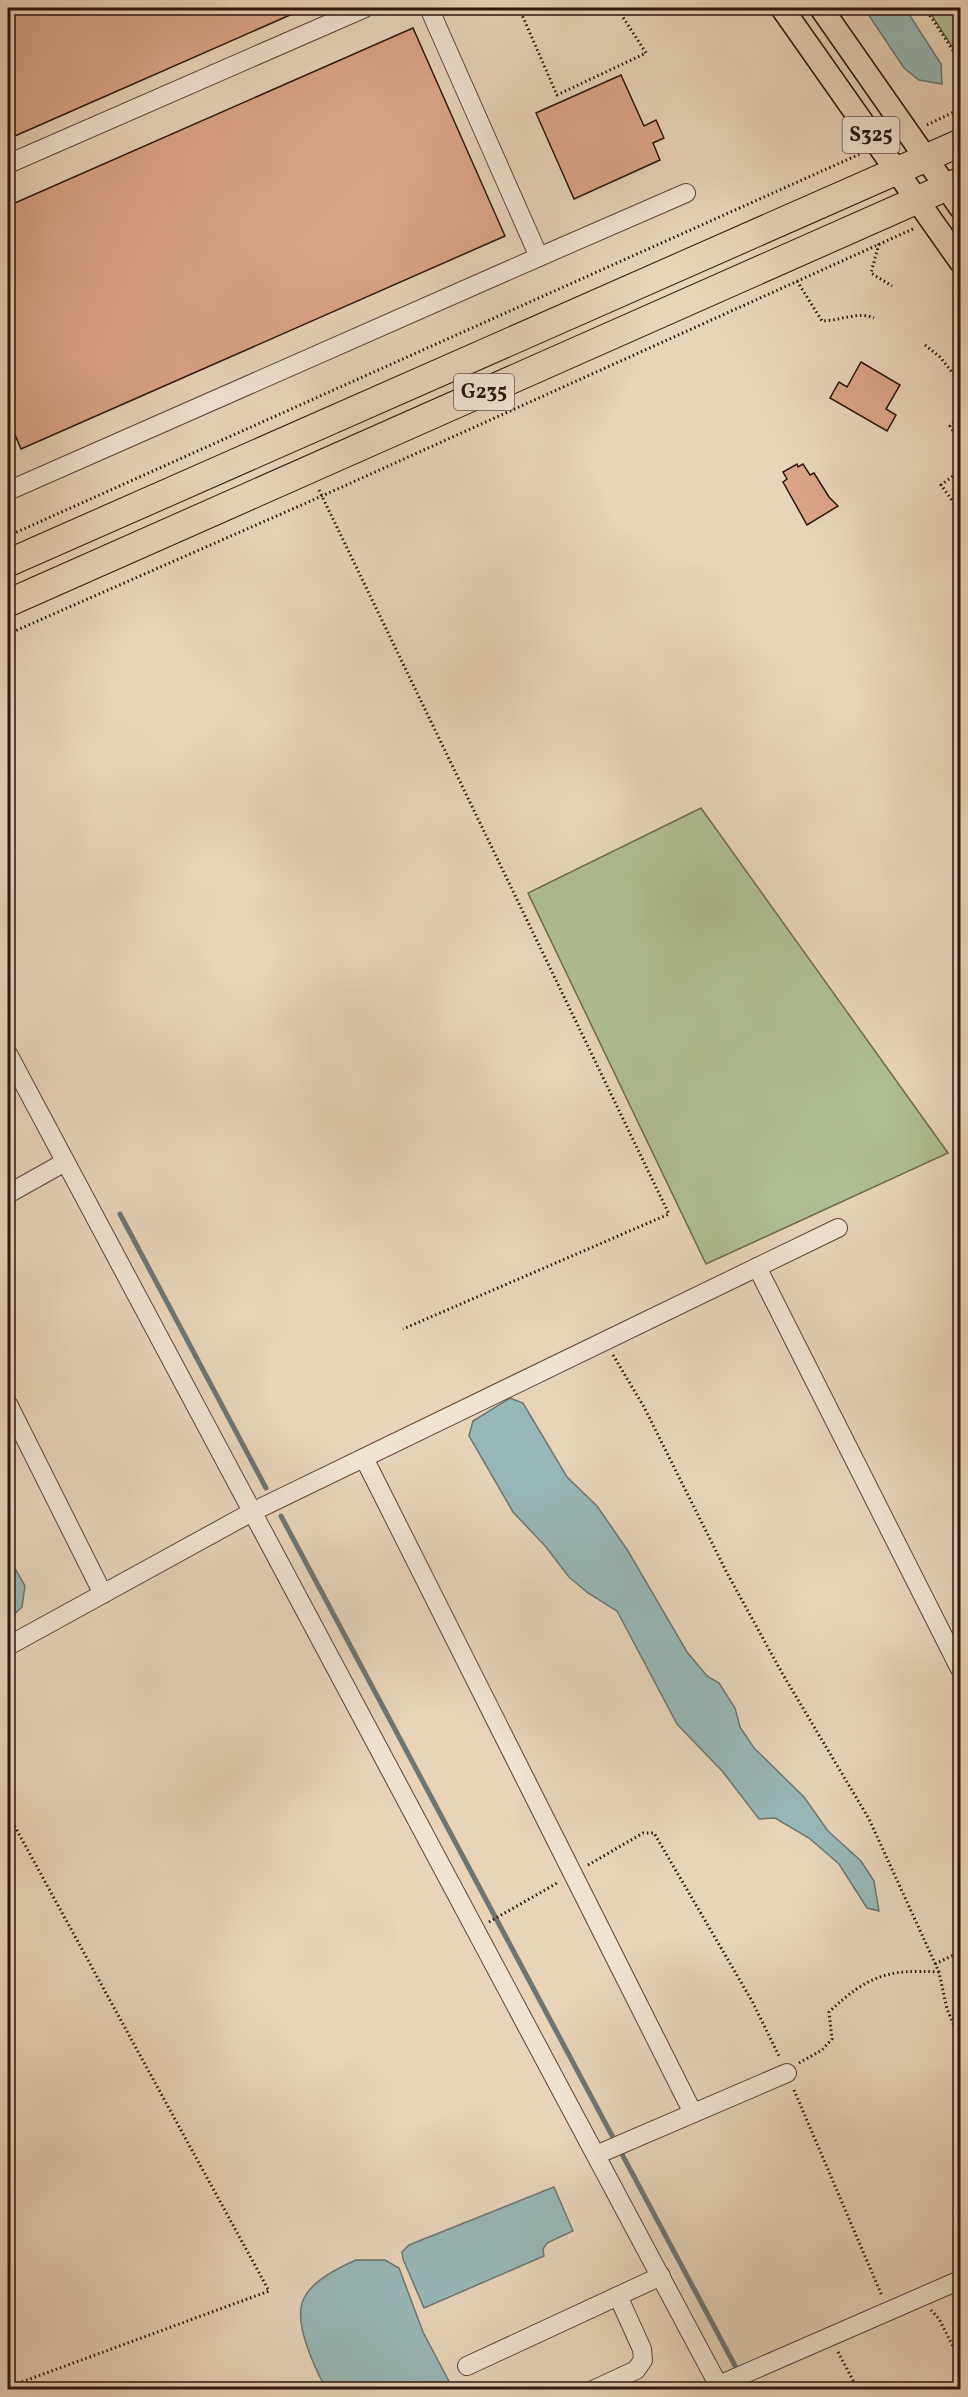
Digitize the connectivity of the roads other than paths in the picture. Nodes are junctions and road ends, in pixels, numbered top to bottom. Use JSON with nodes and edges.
{"nodes":[{"id":1,"x":365,"y":8,"type":"edge"},
{"id":2,"x":429,"y":8,"type":"edge"},
{"id":3,"x":782,"y":8,"type":"edge"},
{"id":4,"x":821,"y":8,"type":"edge"},
{"id":5,"x":960,"y":143,"type":"edge"},
{"id":6,"x":926,"y":158,"type":"junction"},
{"id":7,"x":8,"y":164,"type":"edge"},
{"id":8,"x":896,"y":171,"type":"junction"},
{"id":9,"x":956,"y":192,"type":"edge"},
{"id":10,"x":686,"y":193,"type":"dead end"},
{"id":11,"x":924,"y":210,"type":"junction"},
{"id":12,"x":539,"y":257,"type":"junction"},
{"id":13,"x":960,"y":261,"type":"edge"},
{"id":14,"x":9,"y":487,"type":"edge"},
{"id":15,"x":8,"y":563,"type":"edge"},
{"id":16,"x":8,"y":603,"type":"edge"},
{"id":17,"x":8,"y":1054,"type":"edge"},
{"id":18,"x":65,"y":1162,"type":"junction"},
{"id":19,"x":8,"y":1194,"type":"edge"},
{"id":20,"x":838,"y":1228,"type":"dead end"},
{"id":21,"x":757,"y":1267,"type":"junction"},
{"id":22,"x":8,"y":1404,"type":"edge"},
{"id":23,"x":364,"y":1458,"type":"junction"},
{"id":24,"x":252,"y":1512,"type":"junction"},
{"id":25,"x":103,"y":1594,"type":"junction"},
{"id":26,"x":8,"y":1646,"type":"edge"},
{"id":27,"x":960,"y":1669,"type":"edge"},
{"id":28,"x":787,"y":2073,"type":"road end"},
{"id":29,"x":693,"y":2113,"type":"junction"},
{"id":30,"x":610,"y":2149,"type":"junction"},
{"id":31,"x":661,"y":2276,"type":"junction"},
{"id":32,"x":960,"y":2280,"type":"edge"},
{"id":33,"x":618,"y":2296,"type":"junction"},
{"id":34,"x":467,"y":2366,"type":"dead end"},
{"id":35,"x":730,"y":2381,"type":"edge"},
{"id":36,"x":593,"y":2390,"type":"edge"}],
"edges":[{"from":1,"to":7,"type":"street"},
{"from":2,"to":12,"type":"street"},
{"from":3,"to":8,"type":"main road","number":"S325"},
{"from":4,"to":6,"type":"main road","number":"S325"},
{"from":5,"to":6,"type":"highway","number":"G235"},
{"from":6,"to":8,"type":"highway","number":"G235"},
{"from":6,"to":9,"type":"main road","number":"S325"},
{"from":8,"to":11,"type":"main road","number":"S325"},
{"from":8,"to":15,"type":"highway","number":"G235"},
{"from":9,"to":11,"type":"highway","number":"G235"},
{"from":10,"to":12,"type":"street"},
{"from":11,"to":13,"type":"main road","number":"S325"},
{"from":11,"to":16,"type":"highway","number":"G235"},
{"from":12,"to":14,"type":"street"},
{"from":17,"to":18,"type":"street"},
{"from":18,"to":19,"type":"street"},
{"from":18,"to":24,"type":"street"},
{"from":20,"to":21,"type":"street"},
{"from":21,"to":23,"type":"street"},
{"from":21,"to":27,"type":"street"},
{"from":22,"to":25,"type":"street"},
{"from":23,"to":24,"type":"street"},
{"from":23,"to":29,"type":"street"},
{"from":24,"to":25,"type":"street"},
{"from":24,"to":30,"type":"street"},
{"from":25,"to":26,"type":"street"},
{"from":28,"to":29,"type":"street"},
{"from":29,"to":30,"type":"street"},
{"from":30,"to":31,"type":"street"},
{"from":31,"to":33,"type":"street"},
{"from":31,"to":35,"type":"street"},
{"from":32,"to":35,"type":"street"},
{"from":33,"to":34,"type":"street"},
{"from":33,"to":36,"type":"street"}]}
